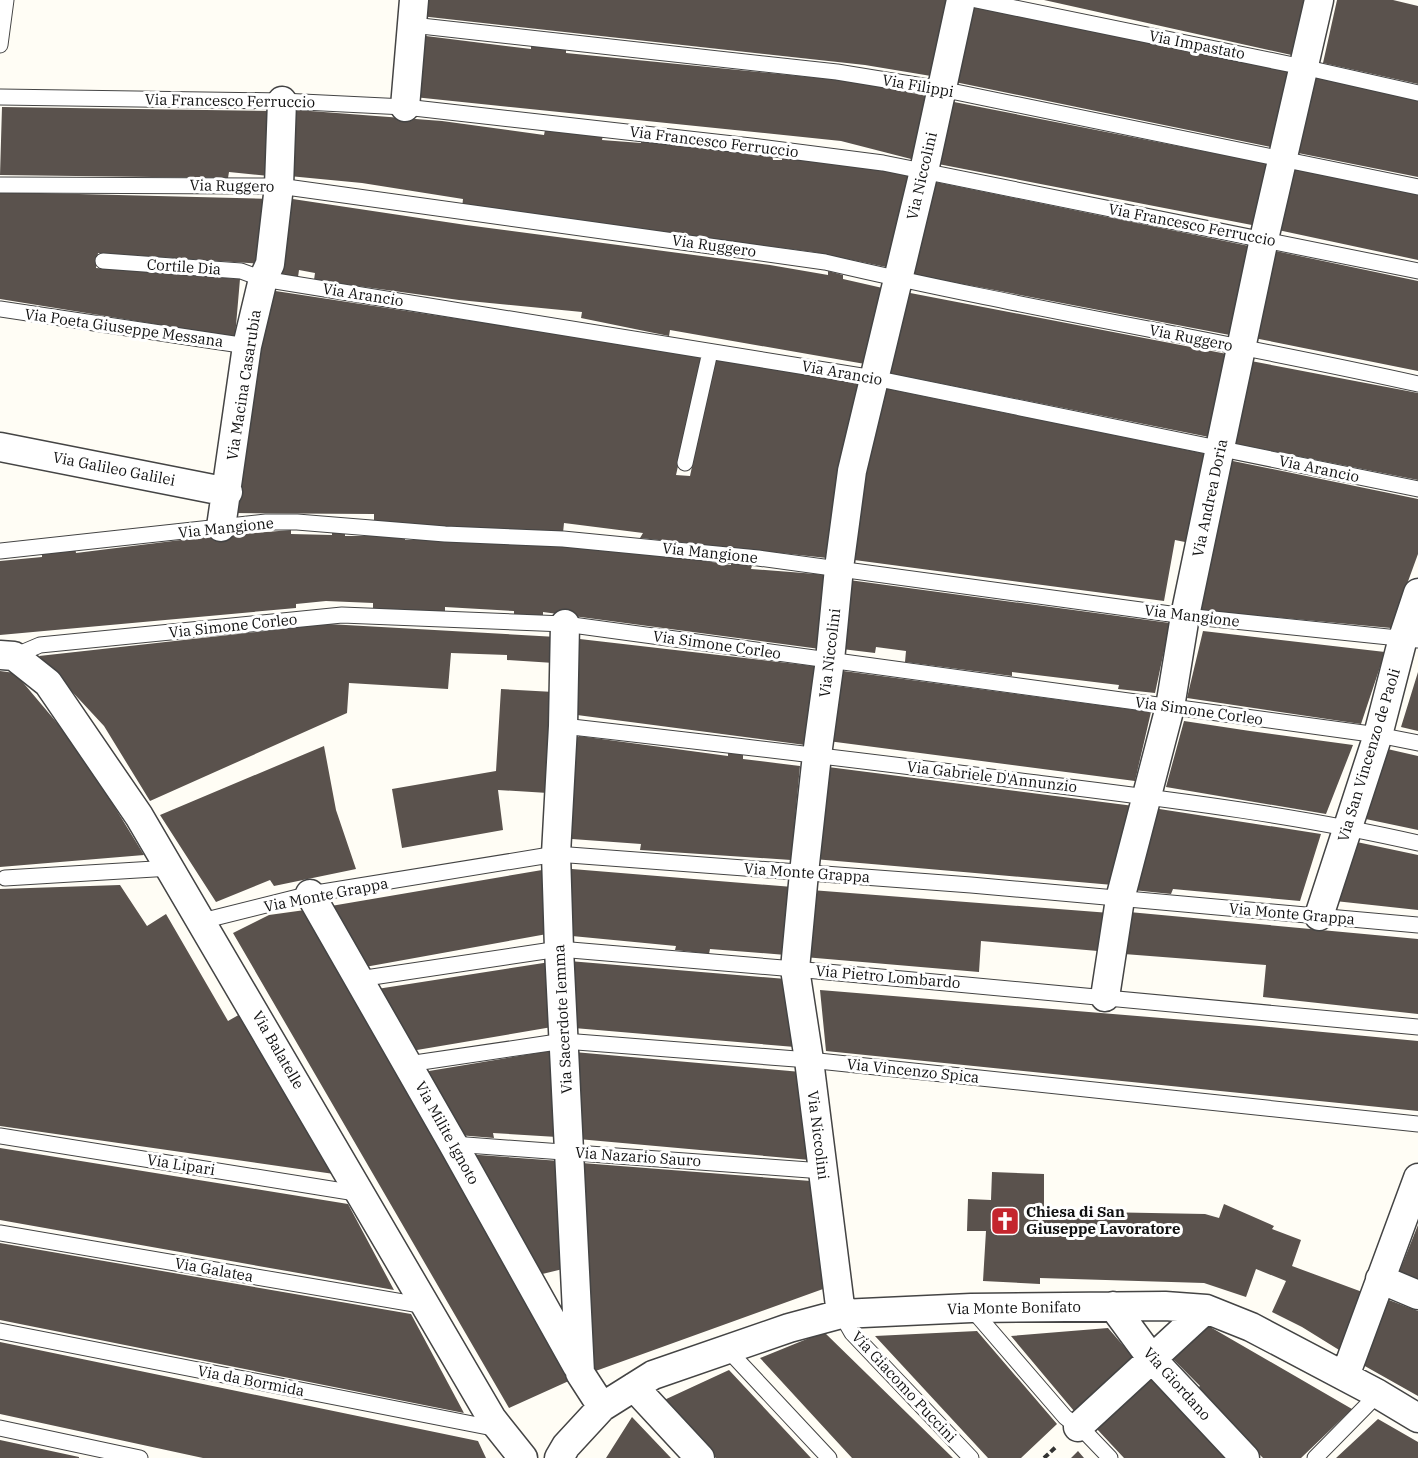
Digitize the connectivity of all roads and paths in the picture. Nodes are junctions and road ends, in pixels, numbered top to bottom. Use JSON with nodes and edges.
{"nodes":[{"id":1,"x":6,"y":0,"type":"edge"},
{"id":2,"x":961,"y":0,"type":"edge"},
{"id":3,"x":976,"y":0,"type":"edge"},
{"id":4,"x":1319,"y":0,"type":"edge"},
{"id":5,"x":413,"y":13,"type":"edge"},
{"id":6,"x":0,"y":45,"type":"edge"},
{"id":7,"x":1304,"y":67,"type":"junction"},
{"id":8,"x":941,"y":89,"type":"junction"},
{"id":9,"x":1418,"y":93,"type":"edge"},
{"id":10,"x":0,"y":97,"type":"edge"},
{"id":11,"x":282,"y":100,"type":"junction"},
{"id":12,"x":405,"y":107,"type":"junction"},
{"id":13,"x":1283,"y":159,"type":"junction"},
{"id":14,"x":924,"y":171,"type":"junction"},
{"id":15,"x":0,"y":184,"type":"edge"},
{"id":16,"x":279,"y":186,"type":"junction"},
{"id":17,"x":1418,"y":187,"type":"edge"},
{"id":18,"x":1264,"y":239,"type":"junction"},
{"id":19,"x":103,"y":261,"type":"dead end"},
{"id":20,"x":1418,"y":271,"type":"edge"},
{"id":21,"x":263,"y":279,"type":"junction"},
{"id":22,"x":898,"y":279,"type":"junction"},
{"id":23,"x":0,"y":309,"type":"edge"},
{"id":24,"x":247,"y":346,"type":"junction"},
{"id":25,"x":1242,"y":348,"type":"junction"},
{"id":26,"x":710,"y":352,"type":"junction"},
{"id":27,"x":874,"y":378,"type":"junction"},
{"id":28,"x":1418,"y":384,"type":"edge"},
{"id":29,"x":0,"y":447,"type":"edge"},
{"id":30,"x":1220,"y":448,"type":"junction"},
{"id":31,"x":685,"y":463,"type":"dead end"},
{"id":32,"x":1418,"y":489,"type":"edge"},
{"id":33,"x":228,"y":492,"type":"junction"},
{"id":34,"x":221,"y":527,"type":"junction"},
{"id":35,"x":0,"y":551,"type":"edge"},
{"id":36,"x":839,"y":568,"type":"junction"},
{"id":37,"x":1418,"y":593,"type":"edge"},
{"id":38,"x":1185,"y":616,"type":"junction"},
{"id":39,"x":565,"y":624,"type":"junction"},
{"id":40,"x":1411,"y":639,"type":"edge"},
{"id":41,"x":7,"y":656,"type":"edge"},
{"id":42,"x":830,"y":660,"type":"junction"},
{"id":43,"x":1170,"y":707,"type":"junction"},
{"id":44,"x":563,"y":726,"type":"junction"},
{"id":45,"x":1378,"y":735,"type":"junction"},
{"id":46,"x":1418,"y":743,"type":"edge"},
{"id":47,"x":817,"y":754,"type":"junction"},
{"id":48,"x":1148,"y":797,"type":"junction"},
{"id":49,"x":1348,"y":827,"type":"junction"},
{"id":50,"x":1418,"y":843,"type":"edge"},
{"id":51,"x":556,"y":854,"type":"junction"},
{"id":52,"x":171,"y":868,"type":"junction"},
{"id":53,"x":804,"y":873,"type":"junction"},
{"id":54,"x":5,"y":878,"type":"dead end"},
{"id":55,"x":310,"y":894,"type":"junction"},
{"id":56,"x":1120,"y":899,"type":"junction"},
{"id":57,"x":1319,"y":916,"type":"junction"},
{"id":58,"x":202,"y":921,"type":"junction"},
{"id":59,"x":1418,"y":925,"type":"edge"},
{"id":60,"x":559,"y":949,"type":"junction"},
{"id":61,"x":795,"y":969,"type":"junction"},
{"id":62,"x":359,"y":979,"type":"junction"},
{"id":63,"x":1105,"y":997,"type":"junction"},
{"id":64,"x":1418,"y":1027,"type":"edge"},
{"id":65,"x":564,"y":1041,"type":"junction"},
{"id":66,"x":809,"y":1060,"type":"junction"},
{"id":67,"x":408,"y":1064,"type":"junction"},
{"id":68,"x":1418,"y":1124,"type":"edge"},
{"id":69,"x":0,"y":1136,"type":"edge"},
{"id":70,"x":453,"y":1144,"type":"junction"},
{"id":71,"x":570,"y":1152,"type":"junction"},
{"id":72,"x":823,"y":1171,"type":"junction"},
{"id":73,"x":1418,"y":1178,"type":"edge"},
{"id":74,"x":362,"y":1194,"type":"junction"},
{"id":75,"x":0,"y":1233,"type":"edge"},
{"id":76,"x":1380,"y":1279,"type":"junction"},
{"id":77,"x":1418,"y":1295,"type":"edge"},
{"id":78,"x":427,"y":1306,"type":"junction"},
{"id":79,"x":1113,"y":1306,"type":"junction"},
{"id":80,"x":972,"y":1308,"type":"junction"},
{"id":81,"x":1206,"y":1309,"type":"junction"},
{"id":82,"x":841,"y":1314,"type":"junction"},
{"id":83,"x":0,"y":1331,"type":"edge"},
{"id":84,"x":727,"y":1349,"type":"junction"},
{"id":85,"x":1152,"y":1359,"type":"junction"},
{"id":86,"x":580,"y":1373,"type":"junction"},
{"id":87,"x":1345,"y":1376,"type":"junction"},
{"id":88,"x":634,"y":1387,"type":"junction"},
{"id":89,"x":1378,"y":1394,"type":"junction"},
{"id":90,"x":602,"y":1407,"type":"junction"},
{"id":91,"x":1418,"y":1418,"type":"edge"},
{"id":92,"x":1078,"y":1427,"type":"junction"},
{"id":93,"x":0,"y":1428,"type":"edge"},
{"id":94,"x":501,"y":1430,"type":"junction"},
{"id":95,"x":567,"y":1454,"type":"edge"},
{"id":96,"x":141,"y":1458,"type":"edge"},
{"id":97,"x":523,"y":1458,"type":"edge"},
{"id":98,"x":700,"y":1458,"type":"edge"},
{"id":99,"x":829,"y":1458,"type":"edge"},
{"id":100,"x":970,"y":1458,"type":"edge"},
{"id":101,"x":1110,"y":1458,"type":"edge"},
{"id":102,"x":1245,"y":1458,"type":"edge"},
{"id":103,"x":1314,"y":1458,"type":"edge"}],
"edges":[{"from":1,"to":6,"type":"lane"},
{"from":2,"to":8,"type":"street","name":"Via Niccolini"},
{"from":3,"to":7,"type":"lane","name":"Via Impastato"},
{"from":4,"to":7,"type":"street","name":"Via Andrea Doria"},
{"from":5,"to":8,"type":"lane","name":"Via Filippi"},
{"from":5,"to":12,"type":"street"},
{"from":7,"to":9,"type":"lane","name":"Via Impastato"},
{"from":7,"to":13,"type":"street","name":"Via Andrea Doria"},
{"from":8,"to":13,"type":"lane","name":"Via Filippi"},
{"from":8,"to":14,"type":"street","name":"Via Niccolini"},
{"from":10,"to":11,"type":"lane","name":"Via Francesco Ferruccio"},
{"from":11,"to":12,"type":"lane","name":"Via Francesco Ferruccio"},
{"from":11,"to":16,"type":"street","name":"Via Macina Casarubia"},
{"from":12,"to":14,"type":"lane","name":"Via Francesco Ferruccio"},
{"from":13,"to":17,"type":"lane","name":"Via Filippi"},
{"from":13,"to":18,"type":"street","name":"Via Andrea Doria"},
{"from":14,"to":18,"type":"lane","name":"Via Francesco Ferruccio"},
{"from":14,"to":22,"type":"street","name":"Via Niccolini"},
{"from":15,"to":16,"type":"lane","name":"Via Ruggero"},
{"from":16,"to":21,"type":"street","name":"Via Macina Casarubia"},
{"from":16,"to":22,"type":"lane","name":"Via Ruggero"},
{"from":18,"to":20,"type":"lane","name":"Via Francesco Ferruccio"},
{"from":18,"to":25,"type":"street","name":"Via Andrea Doria"},
{"from":19,"to":21,"type":"lane","name":"Cortile Dia"},
{"from":21,"to":24,"type":"street","name":"Via Macina Casarubia"},
{"from":21,"to":26,"type":"lane","name":"Via Arancio"},
{"from":22,"to":25,"type":"lane","name":"Via Ruggero"},
{"from":22,"to":27,"type":"street","name":"Via Niccolini"},
{"from":23,"to":24,"type":"lane","name":"Via Poeta Giuseppe Messana"},
{"from":24,"to":33,"type":"street","name":"Via Macina Casarubia"},
{"from":25,"to":28,"type":"lane","name":"Via Ruggero"},
{"from":25,"to":30,"type":"street","name":"Via Andrea Doria"},
{"from":26,"to":27,"type":"lane","name":"Via Arancio"},
{"from":26,"to":31,"type":"lane"},
{"from":27,"to":30,"type":"lane","name":"Via Arancio"},
{"from":27,"to":36,"type":"street","name":"Via Niccolini"},
{"from":29,"to":33,"type":"street","name":"Via Galileo Galilei"},
{"from":30,"to":32,"type":"lane","name":"Via Arancio"},
{"from":30,"to":38,"type":"street","name":"Via Andrea Doria"},
{"from":33,"to":34,"type":"street","name":"Via Macina Casarubia"},
{"from":34,"to":35,"type":"lane","name":"Via Mangione"},
{"from":34,"to":36,"type":"lane","name":"Via Mangione"},
{"from":36,"to":38,"type":"lane","name":"Via Mangione"},
{"from":36,"to":42,"type":"street","name":"Via Niccolini"},
{"from":37,"to":40,"type":"street","name":"Via San Vincenzo de Paoli"},
{"from":38,"to":40,"type":"lane","name":"Via Mangione"},
{"from":38,"to":43,"type":"street","name":"Via Andrea Doria"},
{"from":39,"to":41,"type":"lane","name":"Via Simone Corleo"},
{"from":39,"to":42,"type":"lane","name":"Via Simone Corleo"},
{"from":39,"to":44,"type":"street","name":"Via Sacerdote Iemma"},
{"from":40,"to":45,"type":"street","name":"Via San Vincenzo de Paoli"},
{"from":41,"to":52,"type":"street","name":"Via Balatelle"},
{"from":42,"to":43,"type":"lane","name":"Via Simone Corleo"},
{"from":42,"to":47,"type":"street","name":"Via Niccolini"},
{"from":43,"to":45,"type":"lane","name":"Via Simone Corleo"},
{"from":43,"to":48,"type":"street","name":"Via Andrea Doria"},
{"from":44,"to":47,"type":"lane","name":"Via Gabriele D'Annunzio"},
{"from":44,"to":51,"type":"street","name":"Via Sacerdote Iemma"},
{"from":45,"to":46,"type":"lane","name":"Via Simone Corleo"},
{"from":45,"to":49,"type":"street","name":"Via San Vincenzo de Paoli"},
{"from":47,"to":48,"type":"lane","name":"Via Gabriele D'Annunzio"},
{"from":47,"to":53,"type":"street","name":"Via Niccolini"},
{"from":48,"to":49,"type":"lane","name":"Via Gabriele D'Annunzio"},
{"from":48,"to":56,"type":"street","name":"Via Andrea Doria"},
{"from":49,"to":50,"type":"lane","name":"Via Gabriele D'Annunzio"},
{"from":49,"to":57,"type":"street","name":"Via San Vincenzo de Paoli"},
{"from":51,"to":53,"type":"lane","name":"Via Monte Grappa"},
{"from":51,"to":55,"type":"lane","name":"Via Monte Grappa"},
{"from":51,"to":60,"type":"street","name":"Via Sacerdote Iemma"},
{"from":52,"to":54,"type":"lane"},
{"from":52,"to":58,"type":"street","name":"Via Balatelle"},
{"from":53,"to":56,"type":"lane","name":"Via Monte Grappa"},
{"from":53,"to":61,"type":"street","name":"Via Niccolini"},
{"from":55,"to":58,"type":"lane","name":"Via Monte Grappa"},
{"from":55,"to":62,"type":"street","name":"Via Milite Ignoto"},
{"from":56,"to":57,"type":"lane","name":"Via Monte Grappa"},
{"from":56,"to":63,"type":"street","name":"Via Andrea Doria"},
{"from":57,"to":59,"type":"lane","name":"Via Monte Grappa"},
{"from":58,"to":74,"type":"street","name":"Via Balatelle"},
{"from":60,"to":61,"type":"lane","name":"Via Pietro Lombardo"},
{"from":60,"to":62,"type":"lane","name":"Via Pietro Lombardo"},
{"from":60,"to":65,"type":"street","name":"Via Sacerdote Iemma"},
{"from":61,"to":63,"type":"lane","name":"Via Pietro Lombardo"},
{"from":61,"to":66,"type":"street","name":"Via Niccolini"},
{"from":62,"to":67,"type":"street","name":"Via Milite Ignoto"},
{"from":63,"to":64,"type":"lane","name":"Via Pietro Lombardo"},
{"from":65,"to":66,"type":"lane","name":"Via Vincenzo Spica"},
{"from":65,"to":67,"type":"lane","name":"Via Vincenzo Spica"},
{"from":65,"to":71,"type":"street","name":"Via Sacerdote Iemma"},
{"from":66,"to":68,"type":"lane","name":"Via Vincenzo Spica"},
{"from":66,"to":72,"type":"street","name":"Via Niccolini"},
{"from":67,"to":70,"type":"street","name":"Via Milite Ignoto"},
{"from":69,"to":74,"type":"lane","name":"Via Lipari"},
{"from":70,"to":71,"type":"lane","name":"Via Nazario Sauro"},
{"from":70,"to":86,"type":"street","name":"Via Milite Ignoto"},
{"from":71,"to":72,"type":"lane","name":"Via Nazario Sauro"},
{"from":71,"to":86,"type":"street","name":"Via Sacerdote Iemma"},
{"from":72,"to":82,"type":"street","name":"Via Niccolini"},
{"from":73,"to":76,"type":"street"},
{"from":74,"to":78,"type":"street","name":"Via Balatelle"},
{"from":75,"to":78,"type":"lane","name":"Via Galatea"},
{"from":76,"to":77,"type":"street"},
{"from":76,"to":87,"type":"street"},
{"from":78,"to":94,"type":"street","name":"Via Balatelle"},
{"from":79,"to":80,"type":"street","name":"Via Monte Bonifato"},
{"from":79,"to":81,"type":"street","name":"Via Monte Bonifato"},
{"from":79,"to":85,"type":"street","name":"Via Giordano"},
{"from":80,"to":82,"type":"street","name":"Via Monte Bonifato"},
{"from":80,"to":92,"type":"lane"},
{"from":81,"to":85,"type":"street"},
{"from":81,"to":87,"type":"street","name":"Via Monte Bonifato"},
{"from":82,"to":84,"type":"street","name":"Via Monte Bonifato"},
{"from":82,"to":100,"type":"lane","name":"Via Giacomo Puccini"},
{"from":83,"to":94,"type":"lane","name":"Via da Bormida"},
{"from":84,"to":88,"type":"street","name":"Via Monte Bonifato"},
{"from":84,"to":99,"type":"lane"},
{"from":85,"to":92,"type":"street"},
{"from":85,"to":102,"type":"street","name":"Via Giordano"},
{"from":86,"to":90,"type":"street"},
{"from":87,"to":89,"type":"street","name":"Via Monte Bonifato"},
{"from":88,"to":90,"type":"street","name":"Via Monte Bonifato"},
{"from":88,"to":98,"type":"street"},
{"from":89,"to":91,"type":"street","name":"Via Monte Bonifato"},
{"from":89,"to":103,"type":"lane"},
{"from":90,"to":95,"type":"street","name":"Via Monte Bonifato"},
{"from":92,"to":101,"type":"lane"},
{"from":93,"to":96,"type":"lane"},
{"from":94,"to":97,"type":"street","name":"Via Balatelle"}]}
